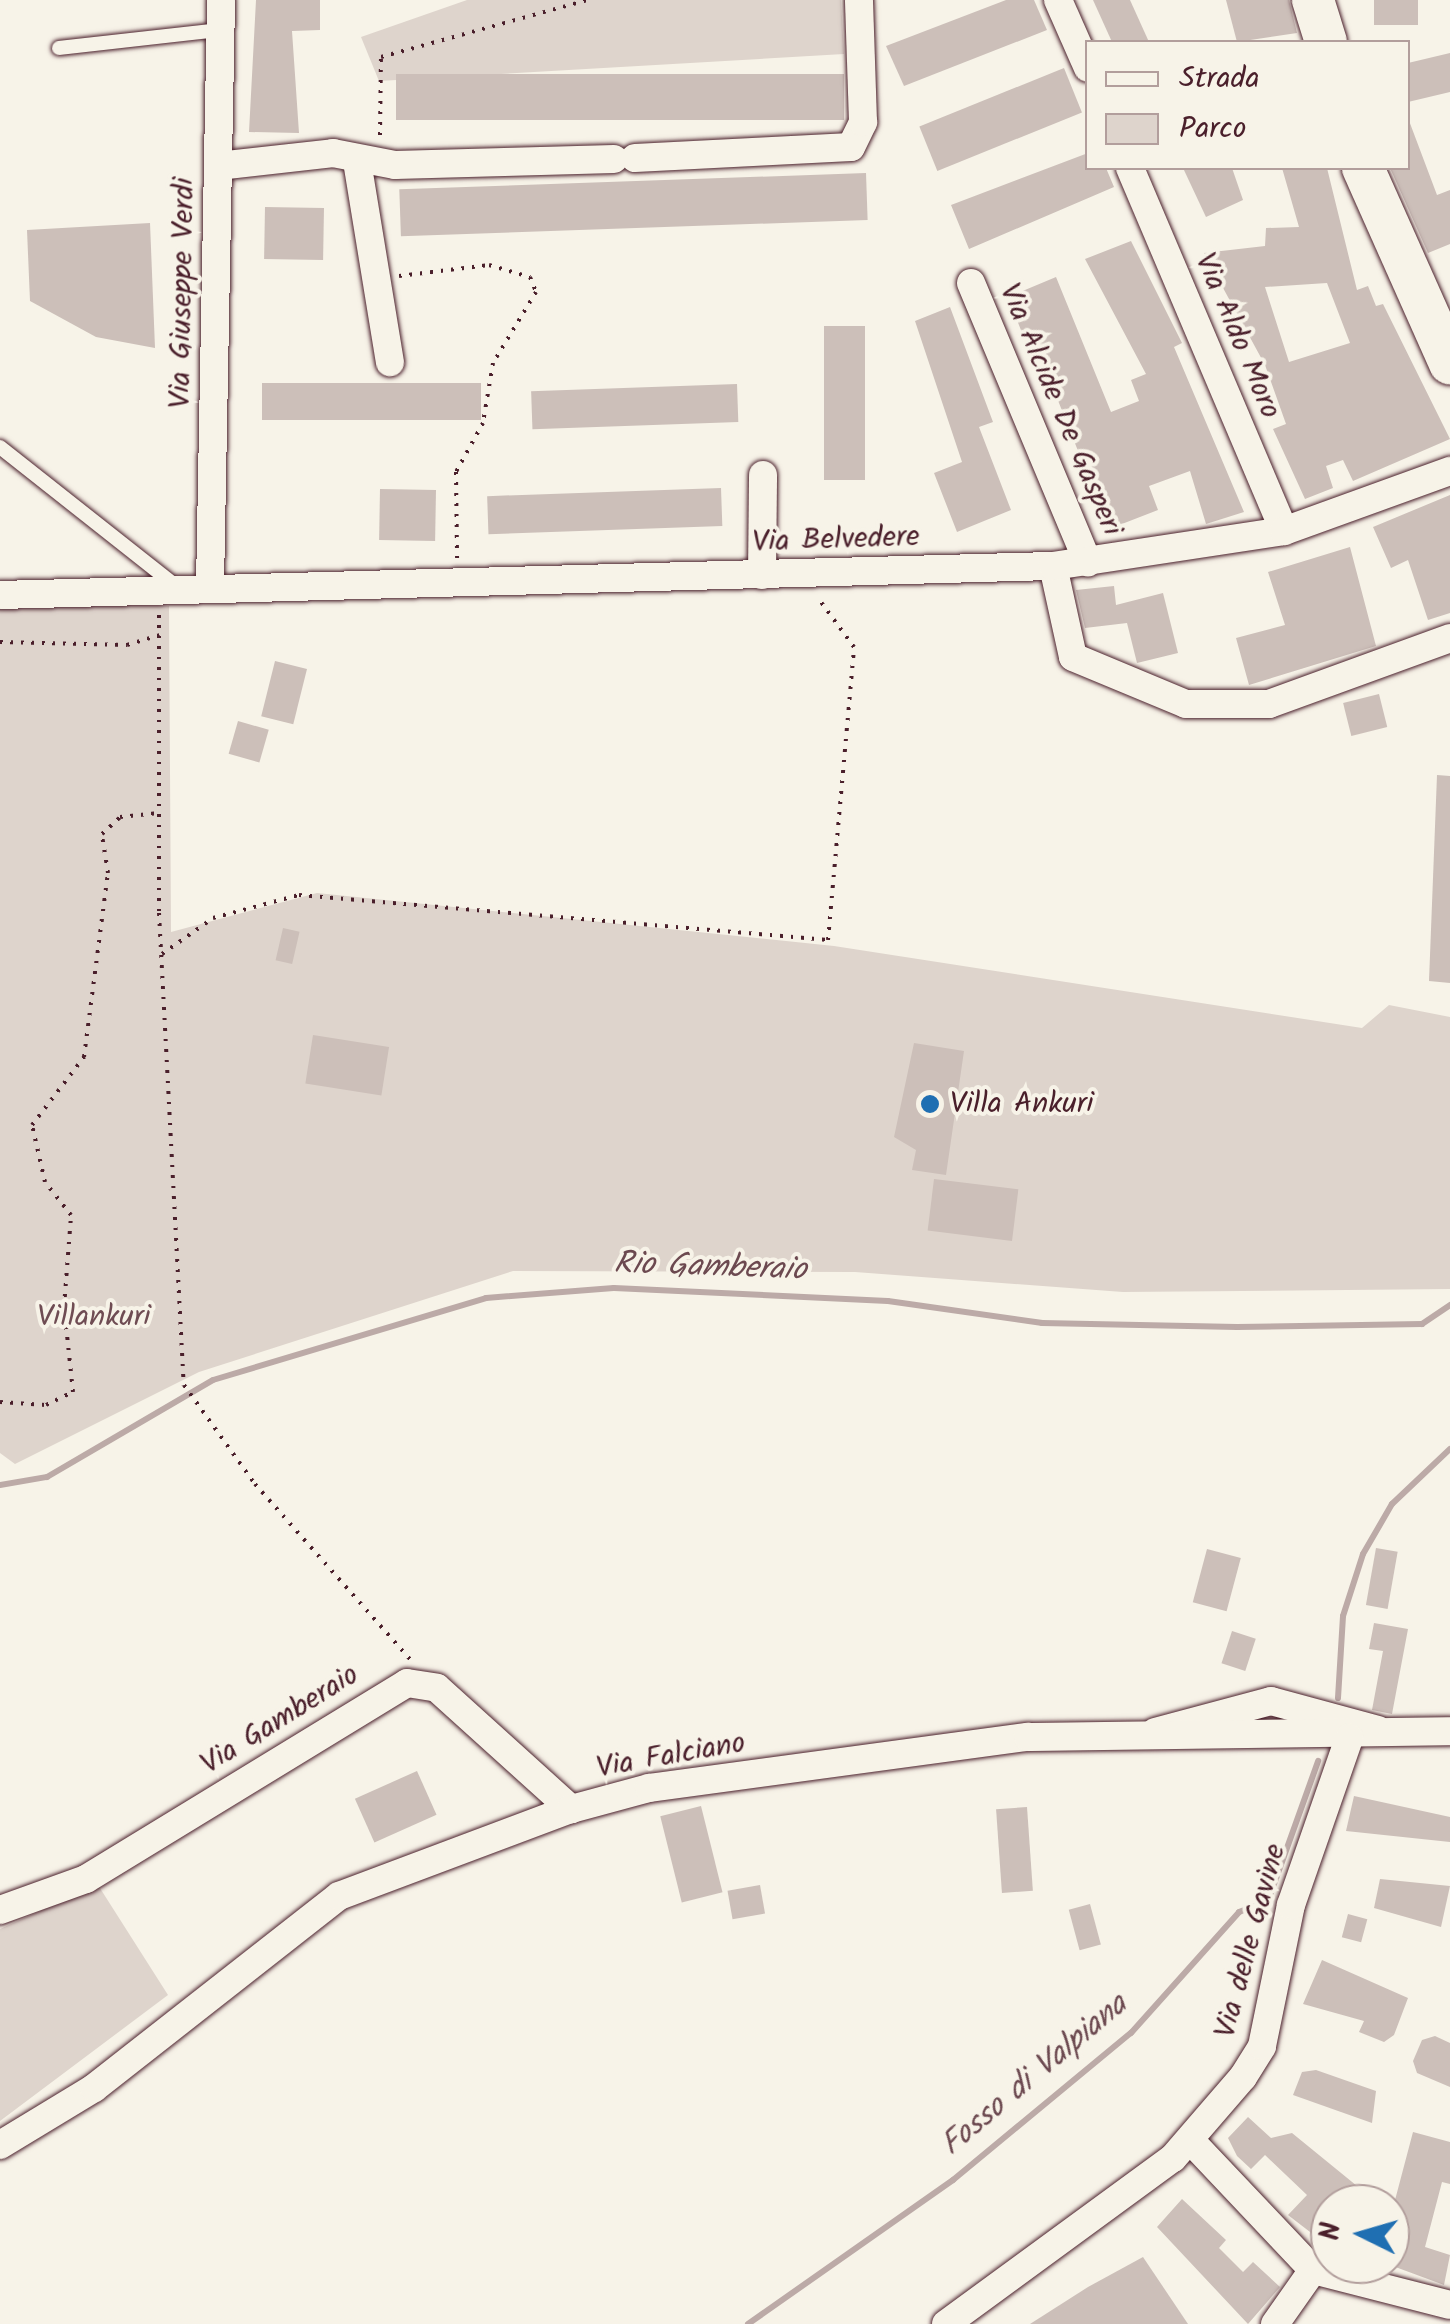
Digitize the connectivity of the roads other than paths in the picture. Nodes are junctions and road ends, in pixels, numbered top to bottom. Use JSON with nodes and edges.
{"nodes":[{"id":1,"x":220,"y":0,"type":"edge"},
{"id":2,"x":859,"y":0,"type":"edge"},
{"id":3,"x":1058,"y":0,"type":"edge"},
{"id":4,"x":1313,"y":0,"type":"edge"},
{"id":5,"x":220,"y":30,"type":"junction"},
{"id":6,"x":1325,"y":40,"type":"edge"},
{"id":7,"x":59,"y":48,"type":"dead end"},
{"id":8,"x":1085,"y":61,"type":"edge"},
{"id":9,"x":357,"y":161,"type":"junction"},
{"id":10,"x":218,"y":166,"type":"junction"},
{"id":11,"x":1131,"y":170,"type":"edge"},
{"id":12,"x":1363,"y":170,"type":"edge"},
{"id":13,"x":971,"y":283,"type":"dead end"},
{"id":14,"x":390,"y":362,"type":"dead end"},
{"id":15,"x":1450,"y":363,"type":"edge"},
{"id":16,"x":0,"y":446,"type":"edge"},
{"id":17,"x":1450,"y":471,"type":"edge"},
{"id":18,"x":763,"y":475,"type":"dead end"},
{"id":19,"x":1284,"y":530,"type":"junction"},
{"id":20,"x":1088,"y":563,"type":"junction"},
{"id":21,"x":1053,"y":566,"type":"junction"},
{"id":22,"x":762,"y":575,"type":"junction"},
{"id":23,"x":210,"y":586,"type":"junction"},
{"id":24,"x":170,"y":592,"type":"junction"},
{"id":25,"x":0,"y":595,"type":"edge"},
{"id":26,"x":1450,"y":638,"type":"edge"},
{"id":27,"x":1450,"y":1731,"type":"edge"},
{"id":28,"x":1392,"y":1734,"type":"junction"},
{"id":29,"x":1139,"y":1737,"type":"junction"},
{"id":30,"x":1349,"y":1738,"type":"junction"},
{"id":31,"x":571,"y":1809,"type":"junction"},
{"id":32,"x":0,"y":1910,"type":"edge"},
{"id":33,"x":1192,"y":2142,"type":"junction"},
{"id":34,"x":0,"y":2145,"type":"edge"},
{"id":35,"x":1310,"y":2267,"type":"edge"},
{"id":36,"x":1310,"y":2274,"type":"edge"},
{"id":37,"x":1368,"y":2284,"type":"edge"},
{"id":38,"x":1450,"y":2305,"type":"edge"},
{"id":39,"x":946,"y":2324,"type":"edge"},
{"id":40,"x":1276,"y":2324,"type":"edge"}],
"edges":[{"from":1,"to":5,"type":"street","name":"Via Giuseppe Verdi"},
{"from":2,"to":9,"type":"street"},
{"from":3,"to":8,"type":"street"},
{"from":4,"to":6,"type":"main road"},
{"from":5,"to":7,"type":"lane"},
{"from":5,"to":10,"type":"street","name":"Via Giuseppe Verdi"},
{"from":9,"to":10,"type":"street"},
{"from":9,"to":14,"type":"street"},
{"from":10,"to":23,"type":"street","name":"Via Giuseppe Verdi"},
{"from":11,"to":19,"type":"street","name":"Via Aldo Moro"},
{"from":12,"to":15,"type":"main road"},
{"from":13,"to":20,"type":"street","name":"Via Alcide De Gasperi"},
{"from":16,"to":24,"type":"lane"},
{"from":17,"to":19,"type":"street","name":"Via Belvedere"},
{"from":18,"to":22,"type":"street"},
{"from":19,"to":20,"type":"street","name":"Via Belvedere"},
{"from":20,"to":21,"type":"street","name":"Via Belvedere"},
{"from":21,"to":22,"type":"street","name":"Via Belvedere"},
{"from":21,"to":26,"type":"street"},
{"from":22,"to":23,"type":"street","name":"Via Belvedere"},
{"from":23,"to":24,"type":"street","name":"Via Belvedere"},
{"from":24,"to":25,"type":"street","name":"Via Belvedere"},
{"from":27,"to":28,"type":"street","name":"Via Falciano"},
{"from":28,"to":29,"type":"street"},
{"from":28,"to":30,"type":"street","name":"Via Falciano"},
{"from":29,"to":30,"type":"street","name":"Via Falciano"},
{"from":29,"to":31,"type":"street","name":"Via Falciano"},
{"from":30,"to":33,"type":"street","name":"Via delle Gavine"},
{"from":31,"to":32,"type":"street","name":"Via Gamberaio"},
{"from":31,"to":34,"type":"street","name":"Via Falciano"},
{"from":33,"to":35,"type":"street"},
{"from":33,"to":39,"type":"street","name":"Via delle Gavine"},
{"from":36,"to":40,"type":"street"},
{"from":37,"to":38,"type":"street"}]}
